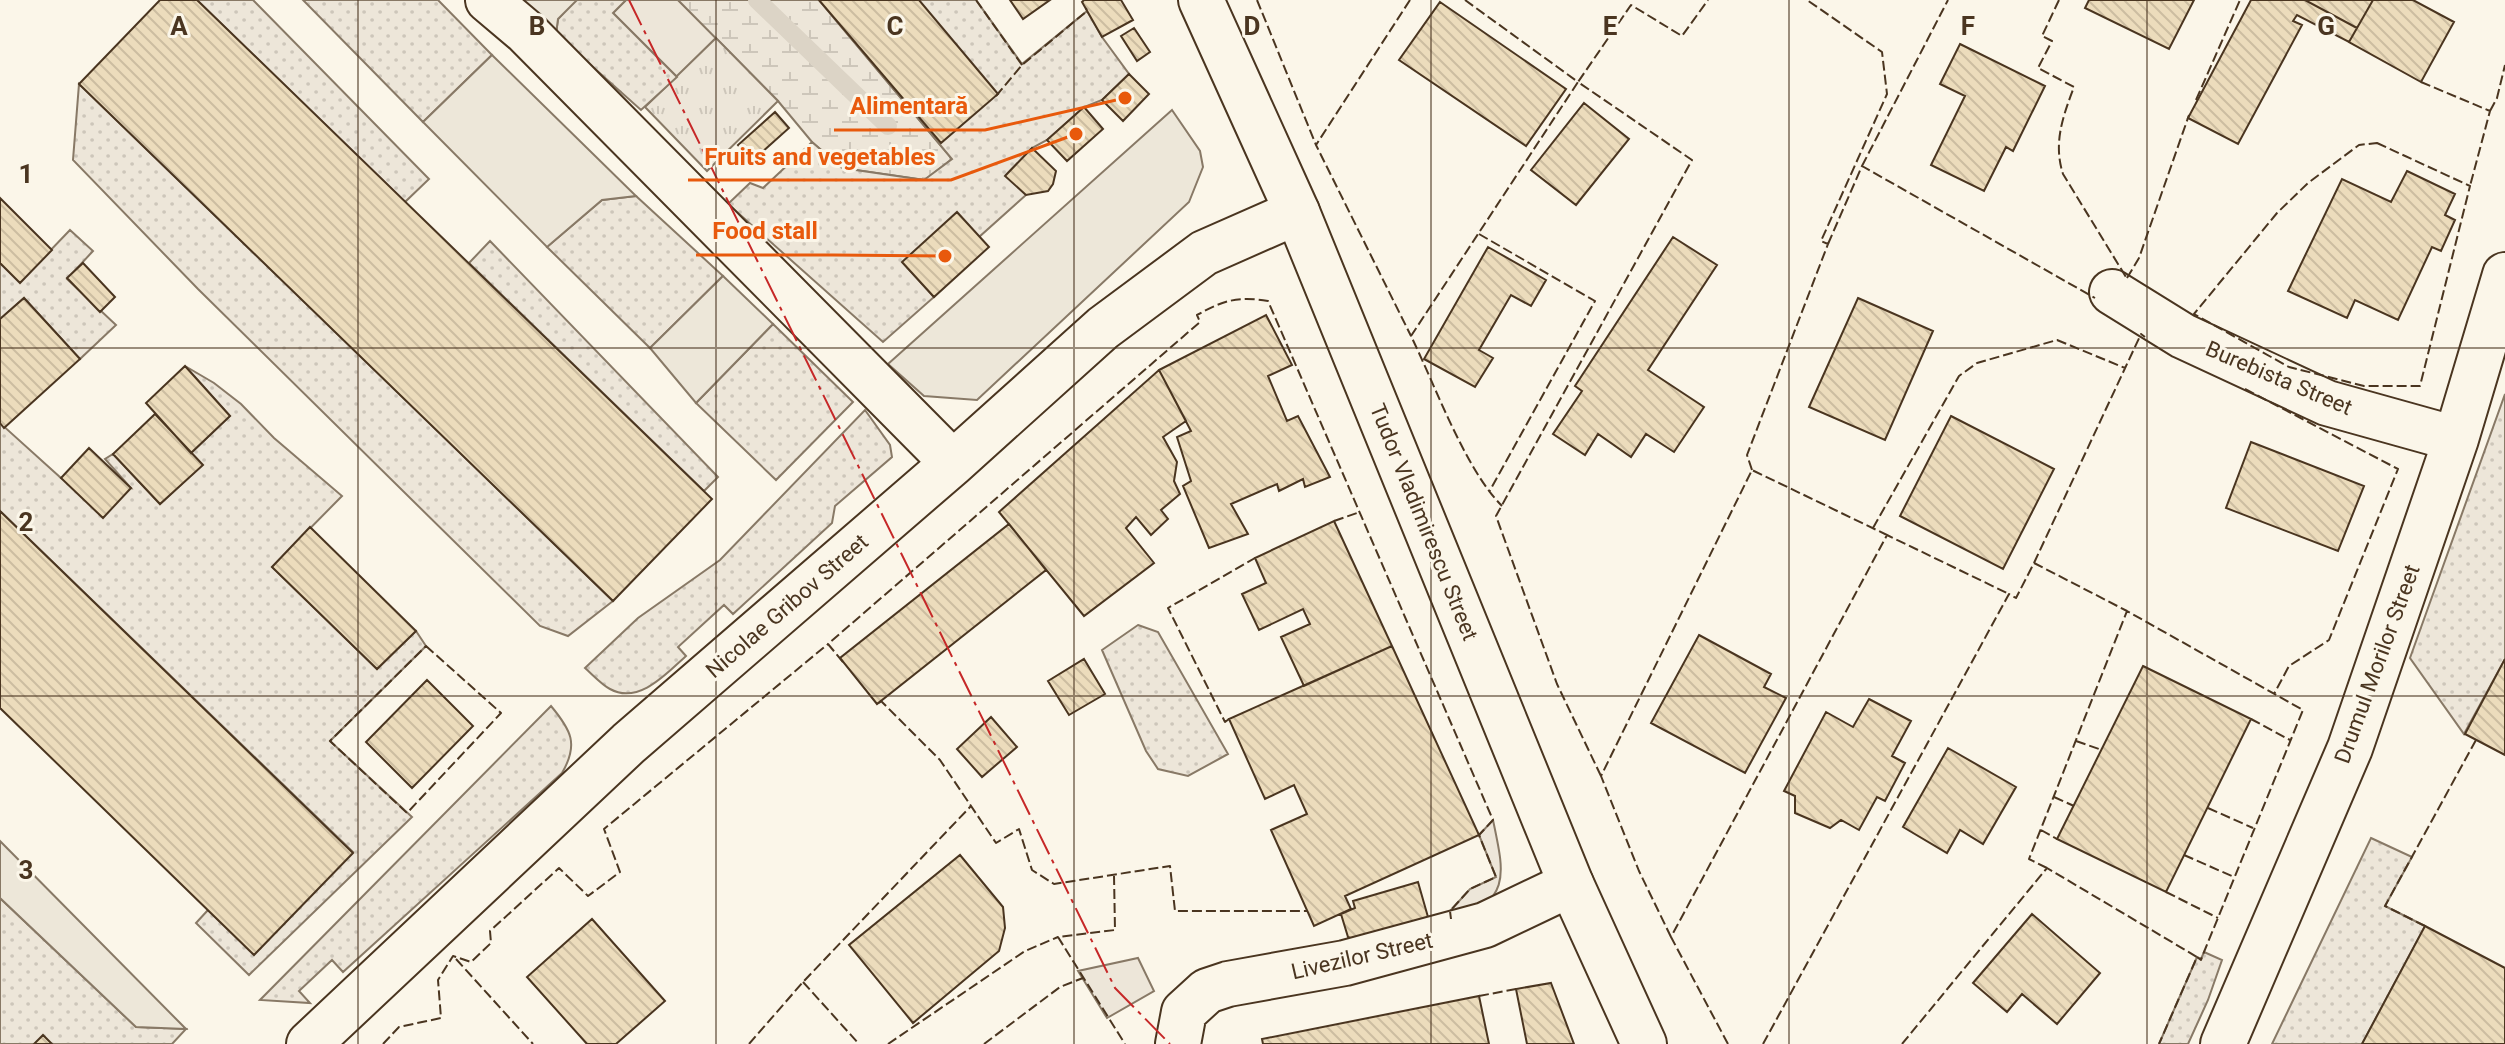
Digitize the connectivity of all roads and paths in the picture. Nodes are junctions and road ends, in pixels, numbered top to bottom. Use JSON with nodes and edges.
{"nodes":[{"id":1,"x":488,"y":0,"type":"edge"},
{"id":2,"x":1201,"y":0,"type":"edge"},
{"id":3,"x":1297,"y":212,"type":"junction"},
{"id":4,"x":2505,"y":275,"type":"edge"},
{"id":5,"x":2112,"y":292,"type":"dead end"},
{"id":6,"x":2456,"y":439,"type":"junction"},
{"id":7,"x":953,"y":463,"type":"junction"},
{"id":8,"x":1571,"y":884,"type":"junction"},
{"id":9,"x":309,"y":1044,"type":"edge"},
{"id":10,"x":1178,"y":1044,"type":"edge"},
{"id":11,"x":1644,"y":1044,"type":"edge"},
{"id":12,"x":2223,"y":1044,"type":"edge"}],
"edges":[{"from":1,"to":7,"type":"street"},
{"from":2,"to":3,"type":"street","name":"Tudor Vladimirescu Street"},
{"from":3,"to":7,"type":"street","name":"Nicolae Gribov Street"},
{"from":3,"to":8,"type":"street","name":"Tudor Vladimirescu Street"},
{"from":4,"to":6,"type":"street","name":"Drumul Morilor Street"},
{"from":5,"to":6,"type":"street","name":"Burebista Street"},
{"from":6,"to":12,"type":"street","name":"Drumul Morilor Street"},
{"from":7,"to":9,"type":"street","name":"Nicolae Gribov Street"},
{"from":8,"to":10,"type":"street","name":"Livezilor Street"},
{"from":8,"to":11,"type":"street","name":"Tudor Vladimirescu Street"}]}
